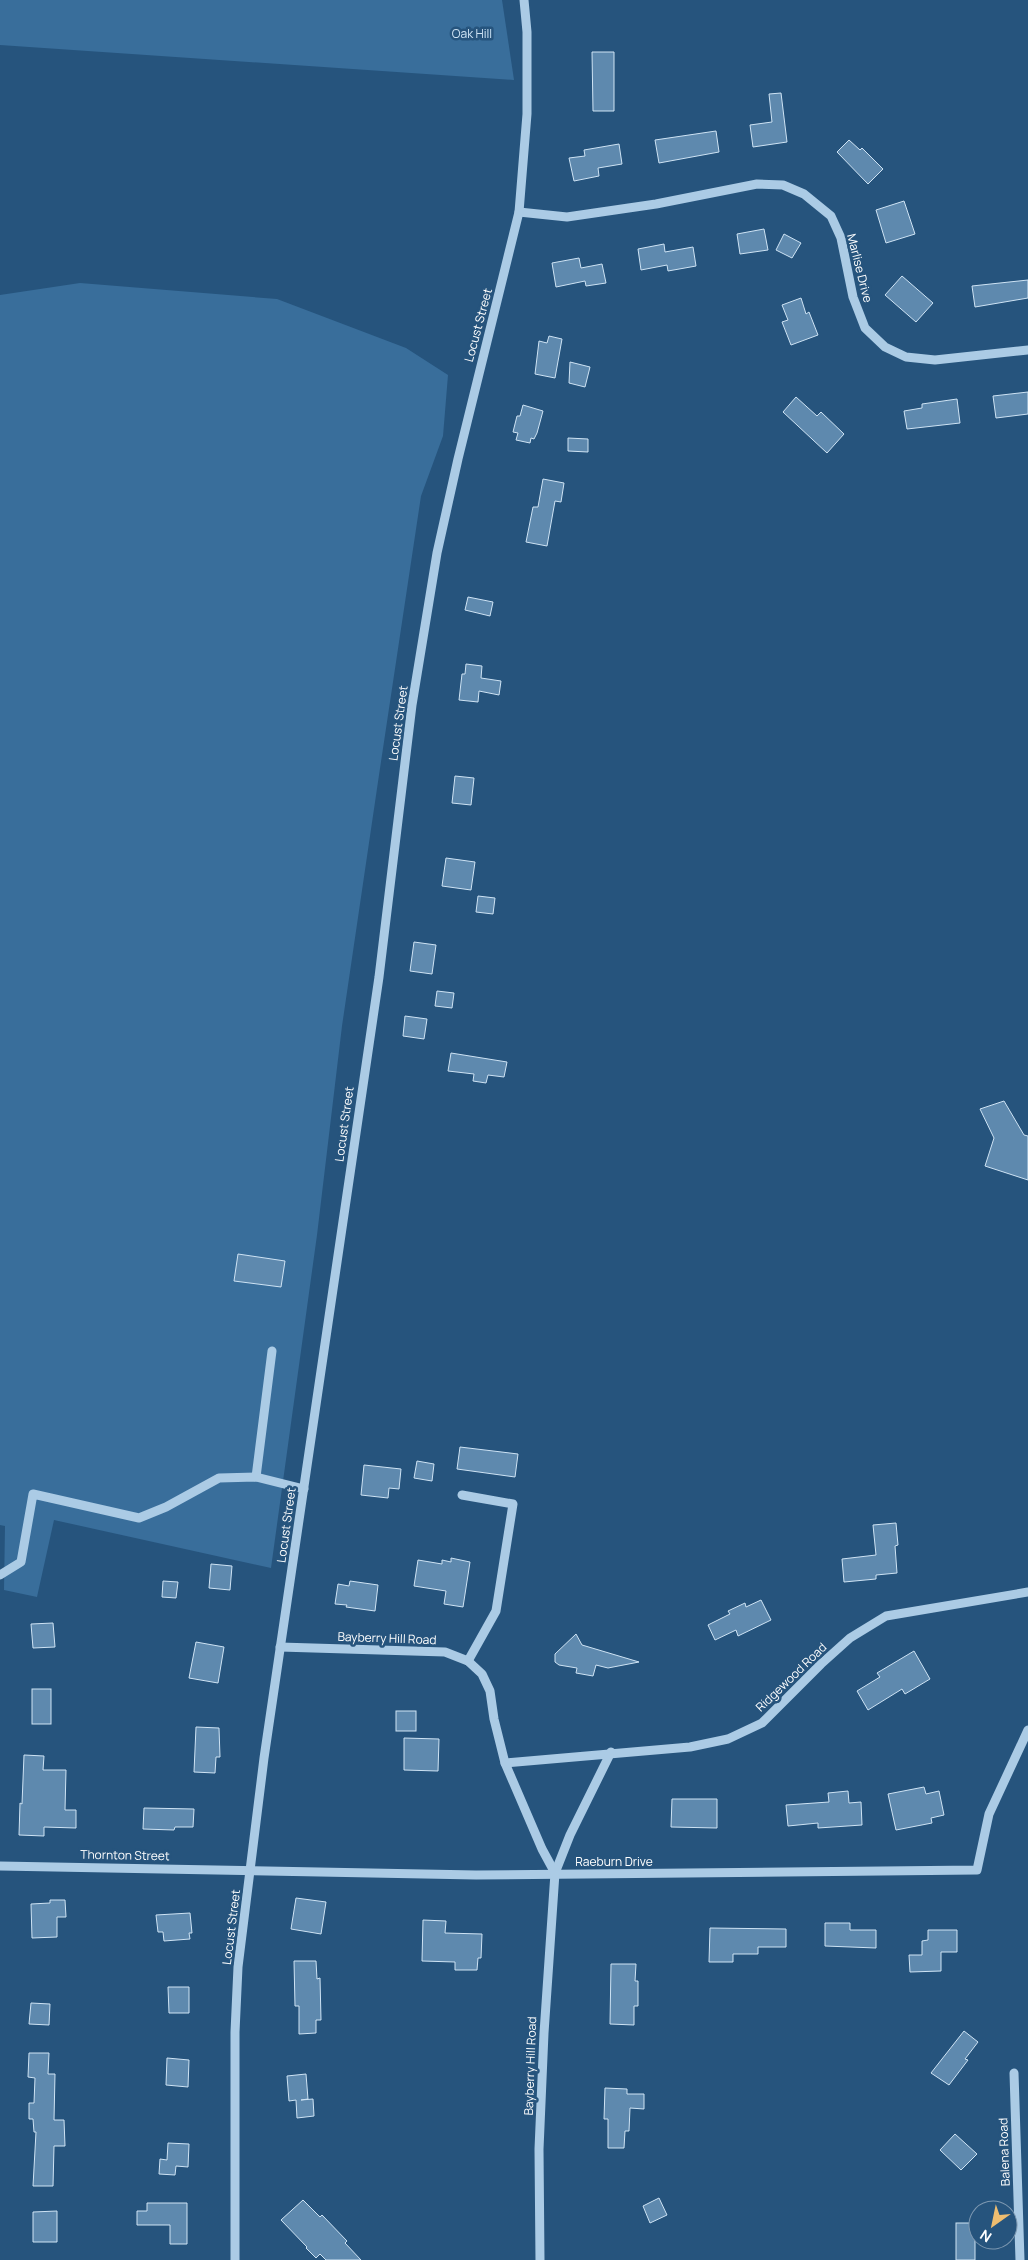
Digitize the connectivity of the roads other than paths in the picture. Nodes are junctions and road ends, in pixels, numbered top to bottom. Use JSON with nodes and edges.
{"nodes":[{"id":1,"x":524,"y":0,"type":"edge"},
{"id":2,"x":518,"y":212,"type":"junction"},
{"id":3,"x":1028,"y":350,"type":"edge"},
{"id":4,"x":272,"y":1351,"type":"dead end"},
{"id":5,"x":256,"y":1477,"type":"junction"},
{"id":6,"x":304,"y":1489,"type":"junction"},
{"id":7,"x":462,"y":1495,"type":"dead end"},
{"id":8,"x":0,"y":1576,"type":"edge"},
{"id":9,"x":1028,"y":1592,"type":"edge"},
{"id":10,"x":280,"y":1647,"type":"junction"},
{"id":11,"x":468,"y":1661,"type":"junction"},
{"id":12,"x":1028,"y":1730,"type":"edge"},
{"id":13,"x":611,"y":1752,"type":"junction"},
{"id":14,"x":505,"y":1763,"type":"junction"},
{"id":15,"x":0,"y":1866,"type":"edge"},
{"id":16,"x":250,"y":1869,"type":"junction"},
{"id":17,"x":555,"y":1873,"type":"junction"},
{"id":18,"x":1014,"y":2073,"type":"dead end"},
{"id":19,"x":235,"y":2260,"type":"edge"},
{"id":20,"x":540,"y":2260,"type":"edge"},
{"id":21,"x":1020,"y":2260,"type":"edge"}],
"edges":[{"from":1,"to":2,"type":"street","name":"Locust Street"},
{"from":2,"to":3,"type":"street","name":"Marlise Drive"},
{"from":2,"to":6,"type":"street","name":"Locust Street"},
{"from":4,"to":5,"type":"street"},
{"from":5,"to":6,"type":"street"},
{"from":5,"to":8,"type":"street"},
{"from":6,"to":10,"type":"street","name":"Locust Street"},
{"from":7,"to":11,"type":"street"},
{"from":9,"to":13,"type":"street","name":"Ridgewood Road"},
{"from":10,"to":11,"type":"street","name":"Bayberry Hill Road"},
{"from":10,"to":16,"type":"street","name":"Locust Street"},
{"from":11,"to":14,"type":"street","name":"Bayberry Hill Road"},
{"from":12,"to":17,"type":"street","name":"Raeburn Drive"},
{"from":13,"to":14,"type":"street","name":"Ridgewood Road"},
{"from":13,"to":17,"type":"street","name":"Bayberry Hill Road"},
{"from":14,"to":17,"type":"street","name":"Bayberry Hill Road"},
{"from":15,"to":16,"type":"street","name":"Thornton Street"},
{"from":16,"to":17,"type":"street","name":"Raeburn Drive"},
{"from":16,"to":19,"type":"street","name":"Locust Street"},
{"from":17,"to":20,"type":"street","name":"Bayberry Hill Road"},
{"from":18,"to":21,"type":"street","name":"Balena Road"}]}
